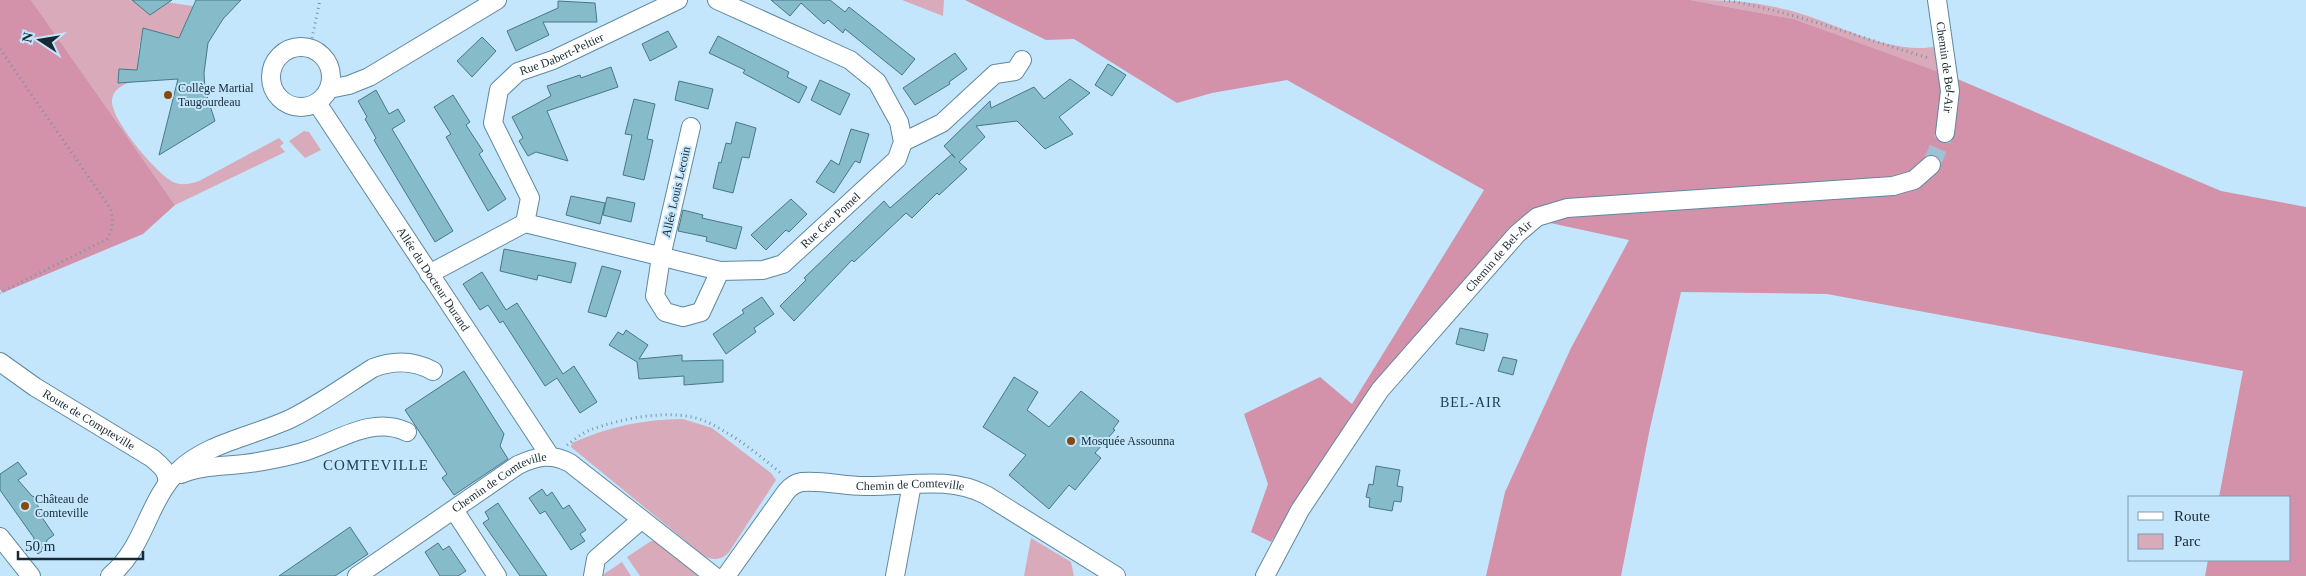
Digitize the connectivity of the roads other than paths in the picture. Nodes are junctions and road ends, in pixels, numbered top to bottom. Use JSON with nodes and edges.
{"nodes":[{"id":1,"x":497,"y":0,"type":"edge"},
{"id":2,"x":678,"y":0,"type":"edge"},
{"id":3,"x":717,"y":0,"type":"edge"},
{"id":4,"x":1937,"y":0,"type":"edge"},
{"id":5,"x":1022,"y":60,"type":"dead end"},
{"id":6,"x":329,"y":89,"type":"junction"},
{"id":7,"x":317,"y":103,"type":"junction"},
{"id":8,"x":691,"y":127,"type":"dead end"},
{"id":9,"x":1945,"y":133,"type":"tunnel mouth"},
{"id":10,"x":903,"y":142,"type":"junction"},
{"id":11,"x":1931,"y":165,"type":"tunnel mouth"},
{"id":12,"x":525,"y":223,"type":"junction"},
{"id":13,"x":660,"y":257,"type":"junction"},
{"id":14,"x":720,"y":271,"type":"junction"},
{"id":15,"x":429,"y":274,"type":"junction"},
{"id":16,"x":0,"y":362,"type":"edge"},
{"id":17,"x":434,"y":371,"type":"dead end"},
{"id":18,"x":407,"y":432,"type":"dead end"},
{"id":19,"x":550,"y":456,"type":"junction"},
{"id":20,"x":167,"y":484,"type":"junction"},
{"id":21,"x":912,"y":484,"type":"junction"},
{"id":22,"x":454,"y":510,"type":"junction"},
{"id":23,"x":641,"y":520,"type":"junction"},
{"id":24,"x":0,"y":537,"type":"edge"},
{"id":25,"x":115,"y":575,"type":"edge"},
{"id":26,"x":32,"y":576,"type":"edge"},
{"id":27,"x":357,"y":576,"type":"edge"},
{"id":28,"x":497,"y":576,"type":"edge"},
{"id":29,"x":593,"y":576,"type":"edge"},
{"id":30,"x":714,"y":576,"type":"edge"},
{"id":31,"x":726,"y":576,"type":"edge"},
{"id":32,"x":896,"y":576,"type":"edge"},
{"id":33,"x":1116,"y":576,"type":"edge"},
{"id":34,"x":1265,"y":576,"type":"edge"}],
"edges":[{"from":1,"to":6,"type":"street"},
{"from":2,"to":12,"type":"street","name":"Rue Dabert-Peltier"},
{"from":3,"to":10,"type":"street"},
{"from":4,"to":9,"type":"street","name":"Chemin de Bel-Air"},
{"from":5,"to":10,"type":"street"},
{"from":6,"to":7,"type":"street"},
{"from":6,"to":7,"type":"street"},
{"from":7,"to":15,"type":"street","name":"Allée du Docteur Durand"},
{"from":8,"to":13,"type":"street","name":"Allée Louis Lecoin"},
{"from":10,"to":14,"type":"street","name":"Rue Geo Pomel"},
{"from":11,"to":34,"type":"street","name":"Chemin de Bel-Air"},
{"from":12,"to":13,"type":"street","name":"Rue Geo Pomel"},
{"from":12,"to":15,"type":"street"},
{"from":13,"to":14,"type":"street","name":"Rue Geo Pomel"},
{"from":13,"to":14,"type":"street"},
{"from":15,"to":19,"type":"street","name":"Allée du Docteur Durand"},
{"from":16,"to":20,"type":"street","name":"Route de Compteville"},
{"from":17,"to":20,"type":"street"},
{"from":18,"to":20,"type":"street"},
{"from":19,"to":22,"type":"street","name":"Chemin de Comteville"},
{"from":19,"to":23,"type":"street","name":"Chemin de Comteville"},
{"from":20,"to":25,"type":"street"},
{"from":21,"to":31,"type":"street","name":"Chemin de Comteville"},
{"from":21,"to":32,"type":"street"},
{"from":21,"to":33,"type":"street","name":"Chemin de Comteville"},
{"from":22,"to":27,"type":"street","name":"Chemin de Comteville"},
{"from":22,"to":28,"type":"street"},
{"from":23,"to":29,"type":"street"},
{"from":23,"to":30,"type":"street","name":"Chemin de Comteville"},
{"from":24,"to":26,"type":"street"}]}
